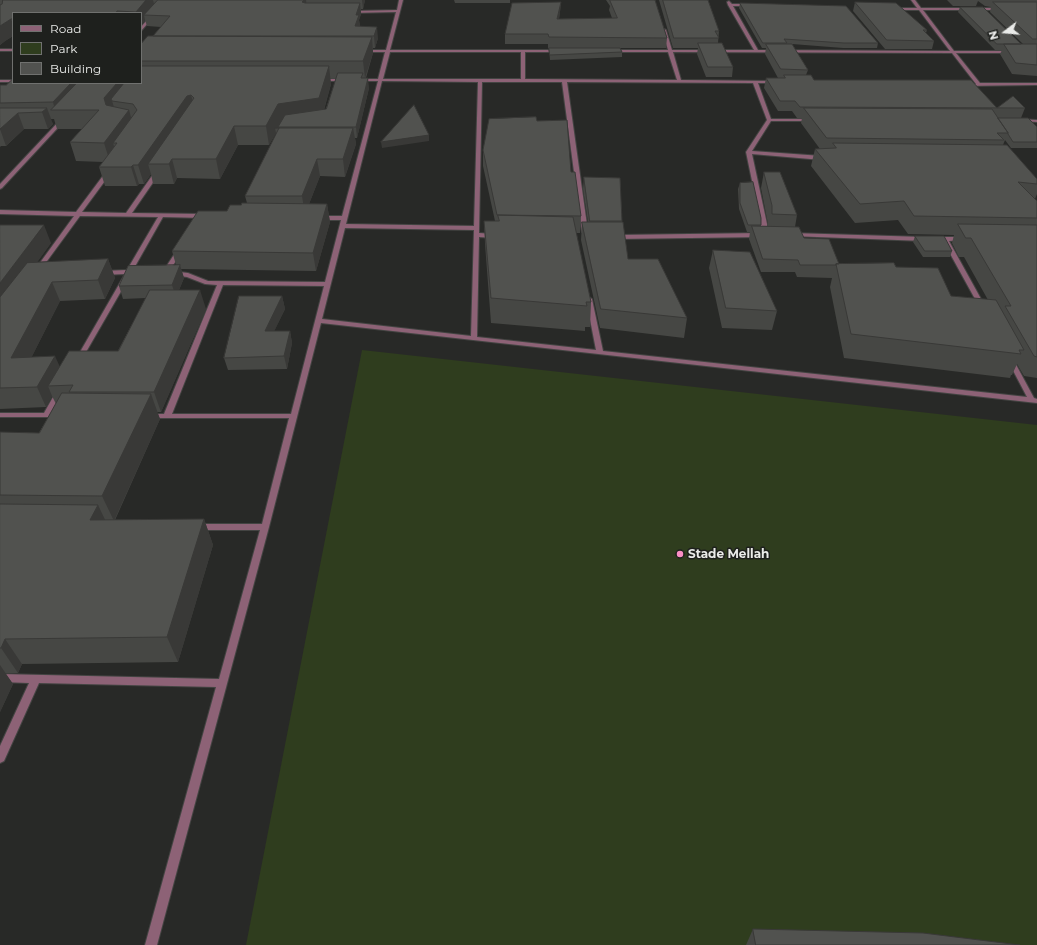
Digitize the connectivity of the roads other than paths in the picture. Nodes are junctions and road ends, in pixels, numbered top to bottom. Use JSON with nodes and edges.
{"nodes":[{"id":1,"x":166,"y":0,"type":"edge"},
{"id":2,"x":401,"y":0,"type":"edge"},
{"id":3,"x":728,"y":0,"type":"edge"},
{"id":4,"x":913,"y":0,"type":"edge"},
{"id":5,"x":979,"y":4,"type":"dead end"},
{"id":6,"x":730,"y":5,"type":"junction"},
{"id":7,"x":153,"y":6,"type":"edge"},
{"id":8,"x":161,"y":6,"type":"junction"},
{"id":9,"x":753,"y":6,"type":"edge"},
{"id":10,"x":884,"y":9,"type":"edge"},
{"id":11,"x":984,"y":9,"type":"junction"},
{"id":12,"x":1007,"y":9,"type":"edge"},
{"id":13,"x":920,"y":10,"type":"junction"},
{"id":14,"x":398,"y":11,"type":"junction"},
{"id":15,"x":345,"y":12,"type":"edge"},
{"id":16,"x":989,"y":14,"type":"edge"},
{"id":17,"x":662,"y":22,"type":"edge"},
{"id":18,"x":142,"y":29,"type":"edge"},
{"id":19,"x":878,"y":46,"type":"edge"},
{"id":20,"x":0,"y":50,"type":"edge"},
{"id":21,"x":12,"y":50,"type":"edge"},
{"id":22,"x":356,"y":51,"type":"edge"},
{"id":23,"x":388,"y":51,"type":"junction"},
{"id":24,"x":523,"y":51,"type":"junction"},
{"id":25,"x":562,"y":51,"type":"edge"},
{"id":26,"x":608,"y":51,"type":"edge"},
{"id":27,"x":670,"y":51,"type":"junction"},
{"id":28,"x":757,"y":52,"type":"junction"},
{"id":29,"x":883,"y":52,"type":"junction"},
{"id":30,"x":952,"y":52,"type":"junction"},
{"id":31,"x":1012,"y":52,"type":"edge"},
{"id":32,"x":312,"y":80,"type":"edge"},
{"id":33,"x":336,"y":80,"type":"junction"},
{"id":34,"x":380,"y":80,"type":"junction"},
{"id":35,"x":480,"y":80,"type":"junction"},
{"id":36,"x":523,"y":80,"type":"junction"},
{"id":37,"x":564,"y":80,"type":"junction"},
{"id":38,"x":0,"y":81,"type":"edge"},
{"id":39,"x":12,"y":81,"type":"edge"},
{"id":40,"x":679,"y":81,"type":"junction"},
{"id":41,"x":755,"y":82,"type":"junction"},
{"id":42,"x":779,"y":82,"type":"edge"},
{"id":43,"x":1037,"y":84,"type":"edge"},
{"id":44,"x":963,"y":85,"type":"edge"},
{"id":45,"x":979,"y":85,"type":"junction"},
{"id":46,"x":334,"y":88,"type":"edge"},
{"id":47,"x":66,"y":116,"type":"edge"},
{"id":48,"x":769,"y":120,"type":"junction"},
{"id":49,"x":816,"y":120,"type":"edge"},
{"id":50,"x":1016,"y":120,"type":"edge"},
{"id":51,"x":1037,"y":120,"type":"edge"},
{"id":52,"x":53,"y":121,"type":"edge"},
{"id":53,"x":61,"y":121,"type":"junction"},
{"id":54,"x":357,"y":141,"type":"dead end"},
{"id":55,"x":365,"y":141,"type":"junction"},
{"id":56,"x":749,"y":152,"type":"junction"},
{"id":57,"x":829,"y":158,"type":"edge"},
{"id":58,"x":113,"y":165,"type":"edge"},
{"id":59,"x":162,"y":165,"type":"edge"},
{"id":60,"x":0,"y":186,"type":"edge"},
{"id":61,"x":0,"y":212,"type":"edge"},
{"id":62,"x":78,"y":214,"type":"junction"},
{"id":63,"x":128,"y":215,"type":"junction"},
{"id":64,"x":161,"y":216,"type":"junction"},
{"id":65,"x":202,"y":216,"type":"junction"},
{"id":66,"x":209,"y":216,"type":"edge"},
{"id":67,"x":314,"y":218,"type":"edge"},
{"id":68,"x":344,"y":218,"type":"junction"},
{"id":69,"x":198,"y":222,"type":"edge"},
{"id":70,"x":342,"y":226,"type":"junction"},
{"id":71,"x":476,"y":228,"type":"junction"},
{"id":72,"x":477,"y":235,"type":"junction"},
{"id":73,"x":764,"y":235,"type":"junction"},
{"id":74,"x":772,"y":235,"type":"edge"},
{"id":75,"x":788,"y":235,"type":"edge"},
{"id":76,"x":500,"y":236,"type":"edge"},
{"id":77,"x":593,"y":237,"type":"edge"},
{"id":78,"x":609,"y":237,"type":"edge"},
{"id":79,"x":930,"y":239,"type":"edge"},
{"id":80,"x":937,"y":239,"type":"edge"},
{"id":81,"x":970,"y":239,"type":"edge"},
{"id":82,"x":945,"y":240,"type":"junction"},
{"id":83,"x":186,"y":241,"type":"edge"},
{"id":84,"x":130,"y":271,"type":"junction"},
{"id":85,"x":144,"y":272,"type":"edge"},
{"id":86,"x":158,"y":272,"type":"edge"},
{"id":87,"x":165,"y":273,"type":"junction"},
{"id":88,"x":92,"y":274,"type":"edge"},
{"id":89,"x":39,"y":277,"type":"edge"},
{"id":90,"x":221,"y":283,"type":"junction"},
{"id":91,"x":328,"y":284,"type":"junction"},
{"id":92,"x":587,"y":291,"type":"edge"},
{"id":93,"x":988,"y":318,"type":"edge"},
{"id":94,"x":318,"y":321,"type":"junction"},
{"id":95,"x":474,"y":338,"type":"junction"},
{"id":96,"x":1006,"y":352,"type":"edge"},
{"id":97,"x":600,"y":353,"type":"junction"},
{"id":98,"x":73,"y":369,"type":"edge"},
{"id":99,"x":62,"y":389,"type":"edge"},
{"id":100,"x":1035,"y":401,"type":"edge"},
{"id":101,"x":0,"y":415,"type":"edge"},
{"id":102,"x":46,"y":415,"type":"junction"},
{"id":103,"x":69,"y":416,"type":"edge"},
{"id":104,"x":137,"y":416,"type":"edge"},
{"id":105,"x":167,"y":416,"type":"junction"},
{"id":106,"x":294,"y":416,"type":"junction"},
{"id":107,"x":187,"y":527,"type":"edge"},
{"id":108,"x":265,"y":527,"type":"junction"},
{"id":109,"x":0,"y":678,"type":"edge"},
{"id":110,"x":36,"y":679,"type":"junction"},
{"id":111,"x":222,"y":683,"type":"junction"},
{"id":112,"x":0,"y":758,"type":"edge"},
{"id":113,"x":151,"y":945,"type":"edge"}],
"edges":[{"from":1,"to":8,"type":"street"},
{"from":2,"to":14,"type":"street"},
{"from":3,"to":6,"type":"street"},
{"from":4,"to":13,"type":"street"},
{"from":5,"to":11,"type":"street"},
{"from":6,"to":9,"type":"street"},
{"from":6,"to":28,"type":"street"},
{"from":7,"to":8,"type":"street"},
{"from":8,"to":18,"type":"street"},
{"from":10,"to":13,"type":"street"},
{"from":11,"to":12,"type":"street"},
{"from":11,"to":13,"type":"street"},
{"from":11,"to":16,"type":"street"},
{"from":13,"to":30,"type":"street"},
{"from":14,"to":15,"type":"street"},
{"from":14,"to":23,"type":"street"},
{"from":17,"to":27,"type":"street"},
{"from":19,"to":29,"type":"street"},
{"from":20,"to":21,"type":"street"},
{"from":22,"to":23,"type":"street"},
{"from":23,"to":24,"type":"street"},
{"from":23,"to":34,"type":"street"},
{"from":24,"to":25,"type":"street"},
{"from":24,"to":36,"type":"street"},
{"from":26,"to":27,"type":"street"},
{"from":27,"to":28,"type":"street"},
{"from":27,"to":40,"type":"street"},
{"from":28,"to":29,"type":"street"},
{"from":29,"to":30,"type":"street"},
{"from":30,"to":31,"type":"street"},
{"from":30,"to":45,"type":"street"},
{"from":32,"to":33,"type":"street"},
{"from":33,"to":34,"type":"street"},
{"from":33,"to":46,"type":"street"},
{"from":34,"to":35,"type":"street"},
{"from":34,"to":55,"type":"street"},
{"from":35,"to":36,"type":"street"},
{"from":35,"to":71,"type":"street"},
{"from":36,"to":37,"type":"street"},
{"from":37,"to":40,"type":"street"},
{"from":37,"to":77,"type":"street"},
{"from":38,"to":39,"type":"street"},
{"from":40,"to":41,"type":"street"},
{"from":41,"to":42,"type":"street"},
{"from":41,"to":48,"type":"street"},
{"from":43,"to":45,"type":"street"},
{"from":44,"to":45,"type":"street"},
{"from":47,"to":53,"type":"street"},
{"from":48,"to":49,"type":"street"},
{"from":48,"to":56,"type":"street"},
{"from":50,"to":51,"type":"street"},
{"from":52,"to":53,"type":"street"},
{"from":53,"to":60,"type":"street"},
{"from":54,"to":55,"type":"street"},
{"from":55,"to":68,"type":"street"},
{"from":56,"to":57,"type":"street"},
{"from":56,"to":73,"type":"street"},
{"from":58,"to":62,"type":"street"},
{"from":59,"to":63,"type":"street"},
{"from":61,"to":62,"type":"street"},
{"from":62,"to":63,"type":"street"},
{"from":62,"to":89,"type":"street"},
{"from":63,"to":64,"type":"street"},
{"from":64,"to":65,"type":"street"},
{"from":64,"to":84,"type":"street"},
{"from":65,"to":66,"type":"street"},
{"from":65,"to":69,"type":"street"},
{"from":67,"to":68,"type":"street"},
{"from":68,"to":70,"type":"street"},
{"from":70,"to":71,"type":"street"},
{"from":70,"to":91,"type":"street"},
{"from":71,"to":72,"type":"street"},
{"from":72,"to":76,"type":"street"},
{"from":72,"to":95,"type":"street"},
{"from":73,"to":74,"type":"street"},
{"from":73,"to":78,"type":"street"},
{"from":75,"to":79,"type":"street"},
{"from":80,"to":82,"type":"street"},
{"from":81,"to":82,"type":"street"},
{"from":82,"to":93,"type":"street"},
{"from":83,"to":87,"type":"street"},
{"from":84,"to":85,"type":"street"},
{"from":84,"to":88,"type":"street"},
{"from":84,"to":98,"type":"street"},
{"from":86,"to":87,"type":"street"},
{"from":87,"to":90,"type":"street"},
{"from":90,"to":91,"type":"street"},
{"from":90,"to":105,"type":"street"},
{"from":91,"to":94,"type":"street"},
{"from":92,"to":97,"type":"street"},
{"from":94,"to":95,"type":"street"},
{"from":94,"to":106,"type":"street"},
{"from":95,"to":97,"type":"street"},
{"from":96,"to":100,"type":"street"},
{"from":97,"to":100,"type":"street"},
{"from":99,"to":102,"type":"street"},
{"from":101,"to":102,"type":"street"},
{"from":102,"to":103,"type":"street"},
{"from":104,"to":105,"type":"street"},
{"from":105,"to":106,"type":"street"},
{"from":106,"to":108,"type":"street"},
{"from":107,"to":108,"type":"street"},
{"from":108,"to":111,"type":"street"},
{"from":109,"to":110,"type":"street"},
{"from":110,"to":111,"type":"street"},
{"from":110,"to":112,"type":"street"},
{"from":111,"to":113,"type":"street"}]}
